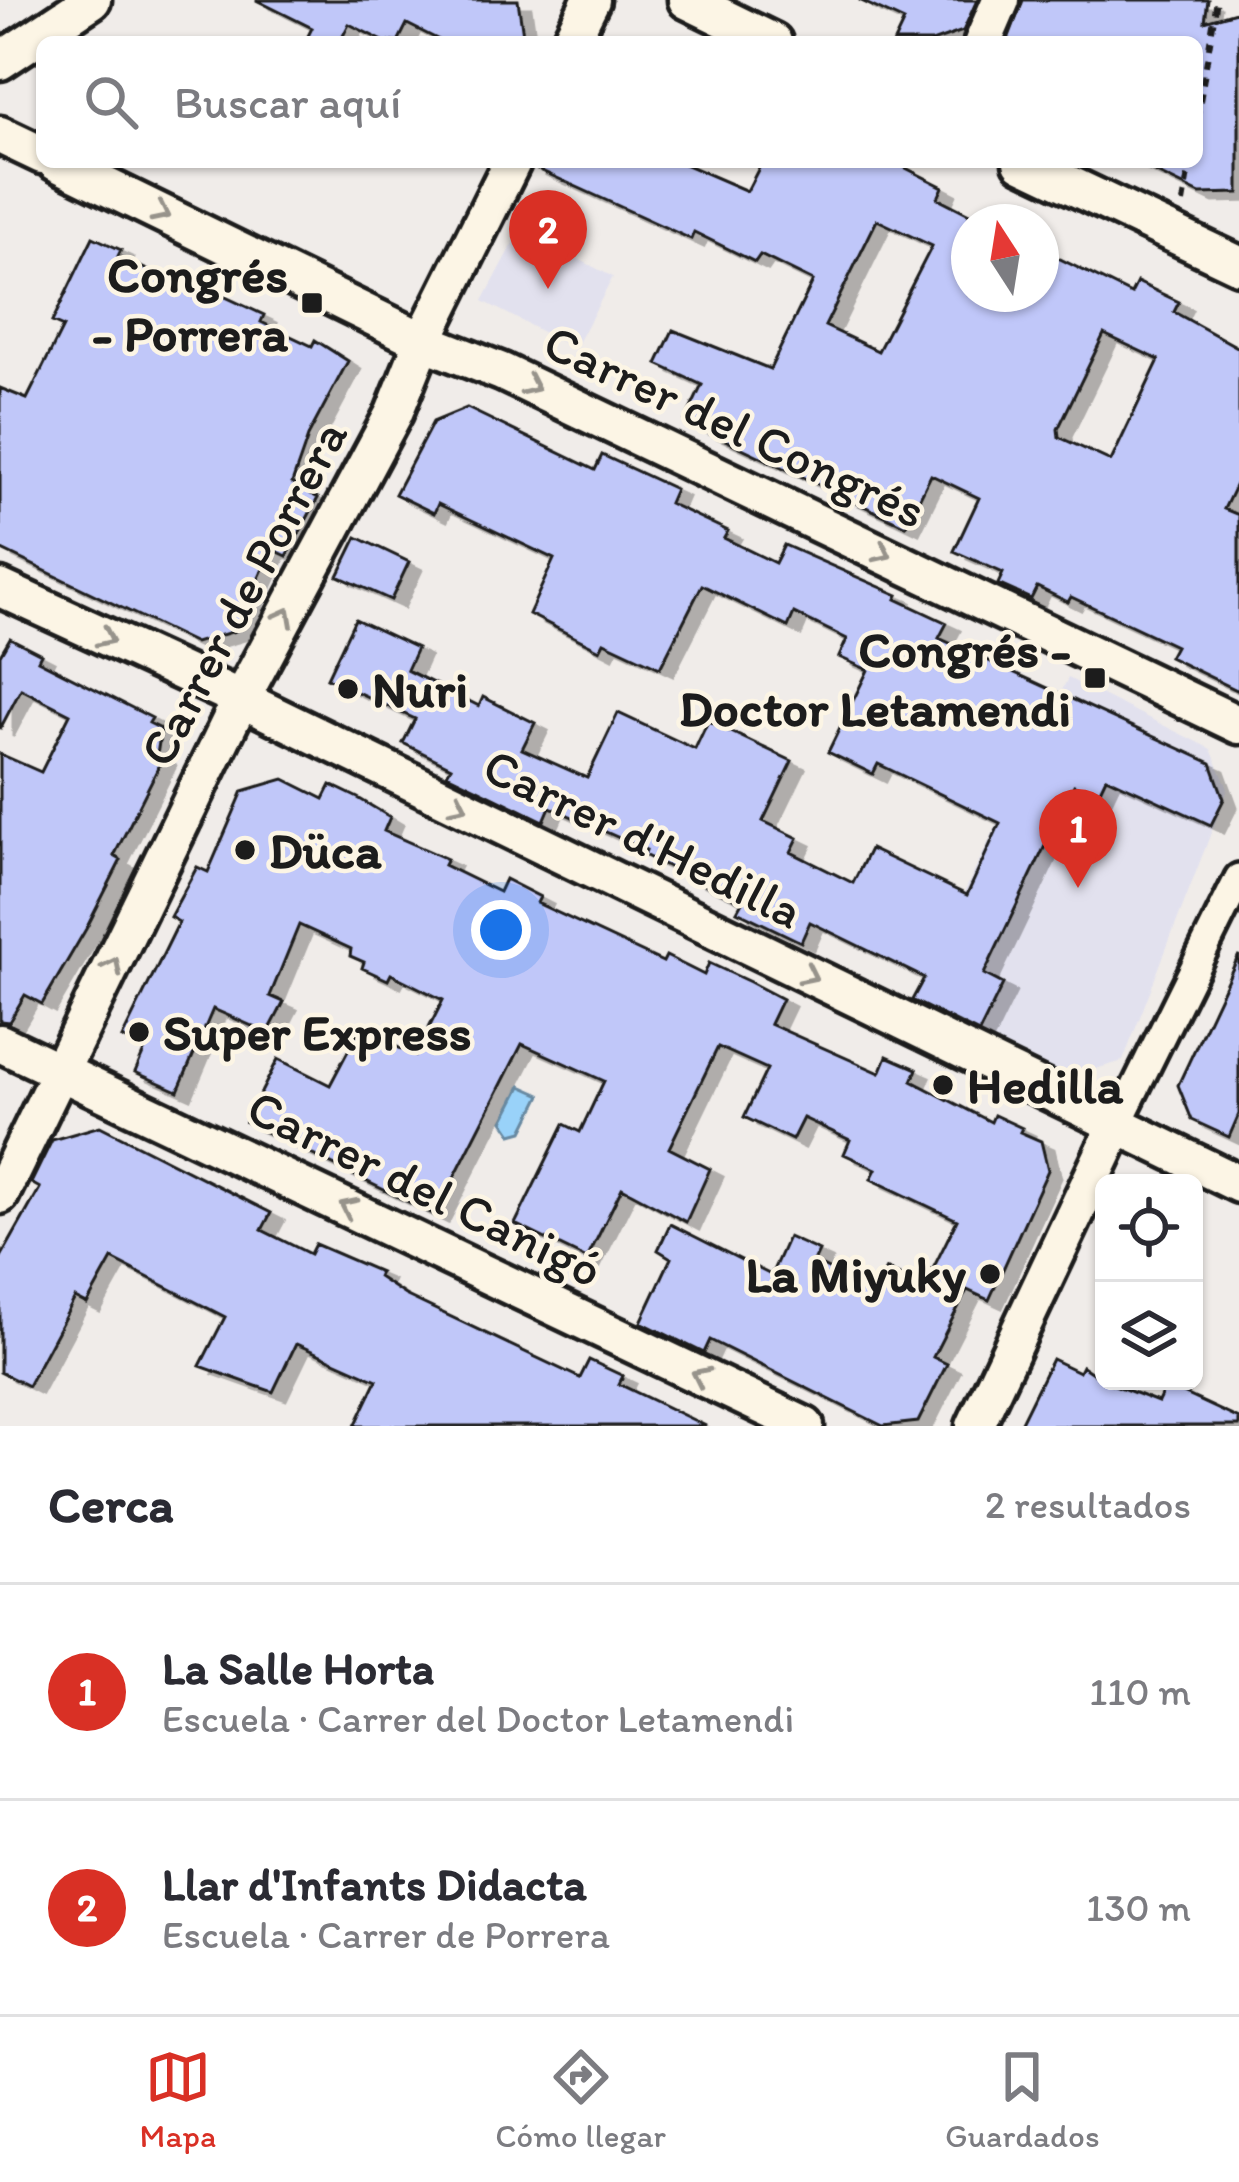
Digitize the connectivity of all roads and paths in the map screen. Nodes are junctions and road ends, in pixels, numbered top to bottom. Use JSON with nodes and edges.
{"nodes":[{"id":1,"x":92,"y":0,"type":"edge"},
{"id":2,"x":591,"y":0,"type":"edge"},
{"id":3,"x":687,"y":0,"type":"edge"},
{"id":4,"x":1000,"y":0,"type":"edge"},
{"id":5,"x":1217,"y":0,"type":"edge"},
{"id":6,"x":38,"y":36,"type":"edge"},
{"id":7,"x":573,"y":36,"type":"edge"},
{"id":8,"x":761,"y":36,"type":"edge"},
{"id":9,"x":985,"y":36,"type":"edge"},
{"id":10,"x":36,"y":37,"type":"edge"},
{"id":11,"x":0,"y":61,"type":"edge"},
{"id":12,"x":1203,"y":83,"type":"edge"},
{"id":13,"x":0,"y":135,"type":"edge"},
{"id":14,"x":36,"y":152,"type":"edge"},
{"id":15,"x":68,"y":168,"type":"edge"},
{"id":16,"x":509,"y":168,"type":"edge"},
{"id":17,"x":1035,"y":168,"type":"edge"},
{"id":18,"x":1239,"y":265,"type":"edge"},
{"id":19,"x":423,"y":341,"type":"junction"},
{"id":20,"x":0,"y":589,"type":"edge"},
{"id":21,"x":241,"y":699,"type":"junction"},
{"id":22,"x":1239,"y":725,"type":"edge"},
{"id":23,"x":1239,"y":878,"type":"edge"},
{"id":24,"x":0,"y":1043,"type":"edge"},
{"id":25,"x":62,"y":1071,"type":"junction"},
{"id":26,"x":1117,"y":1125,"type":"junction"},
{"id":27,"x":1239,"y":1184,"type":"edge"},
{"id":28,"x":0,"y":1195,"type":"edge"},
{"id":29,"x":805,"y":1426,"type":"edge"},
{"id":30,"x":975,"y":1426,"type":"edge"}],
"edges":[{"from":1,"to":6,"type":"street"},
{"from":2,"to":7,"type":"street"},
{"from":3,"to":8,"type":"street"},
{"from":4,"to":9,"type":"street"},
{"from":5,"to":12,"type":"path"},
{"from":10,"to":11,"type":"street"},
{"from":13,"to":14,"type":"street"},
{"from":15,"to":19,"type":"street","name":"Carrer del Congrés","one_way":true},
{"from":16,"to":19,"type":"street","name":"Carrer de Porrera"},
{"from":17,"to":18,"type":"street"},
{"from":21,"to":19,"type":"street","name":"Carrer de Porrera","one_way":true},
{"from":19,"to":22,"type":"street","name":"Carrer del Congrés","one_way":true},
{"from":20,"to":21,"type":"street","name":"Carrer d'Hedilla","one_way":true},
{"from":25,"to":21,"type":"street","name":"Carrer de Porrera","one_way":true},
{"from":21,"to":26,"type":"street","name":"Carrer d'Hedilla","one_way":true},
{"from":23,"to":26,"type":"street"},
{"from":24,"to":25,"type":"street","name":"Carrer del Canigó"},
{"from":25,"to":28,"type":"street","name":"Carrer de Porrera"},
{"from":29,"to":25,"type":"street","name":"Carrer del Canigó","one_way":true},
{"from":26,"to":27,"type":"street","name":"Carrer d'Hedilla"},
{"from":26,"to":30,"type":"street"}]}
